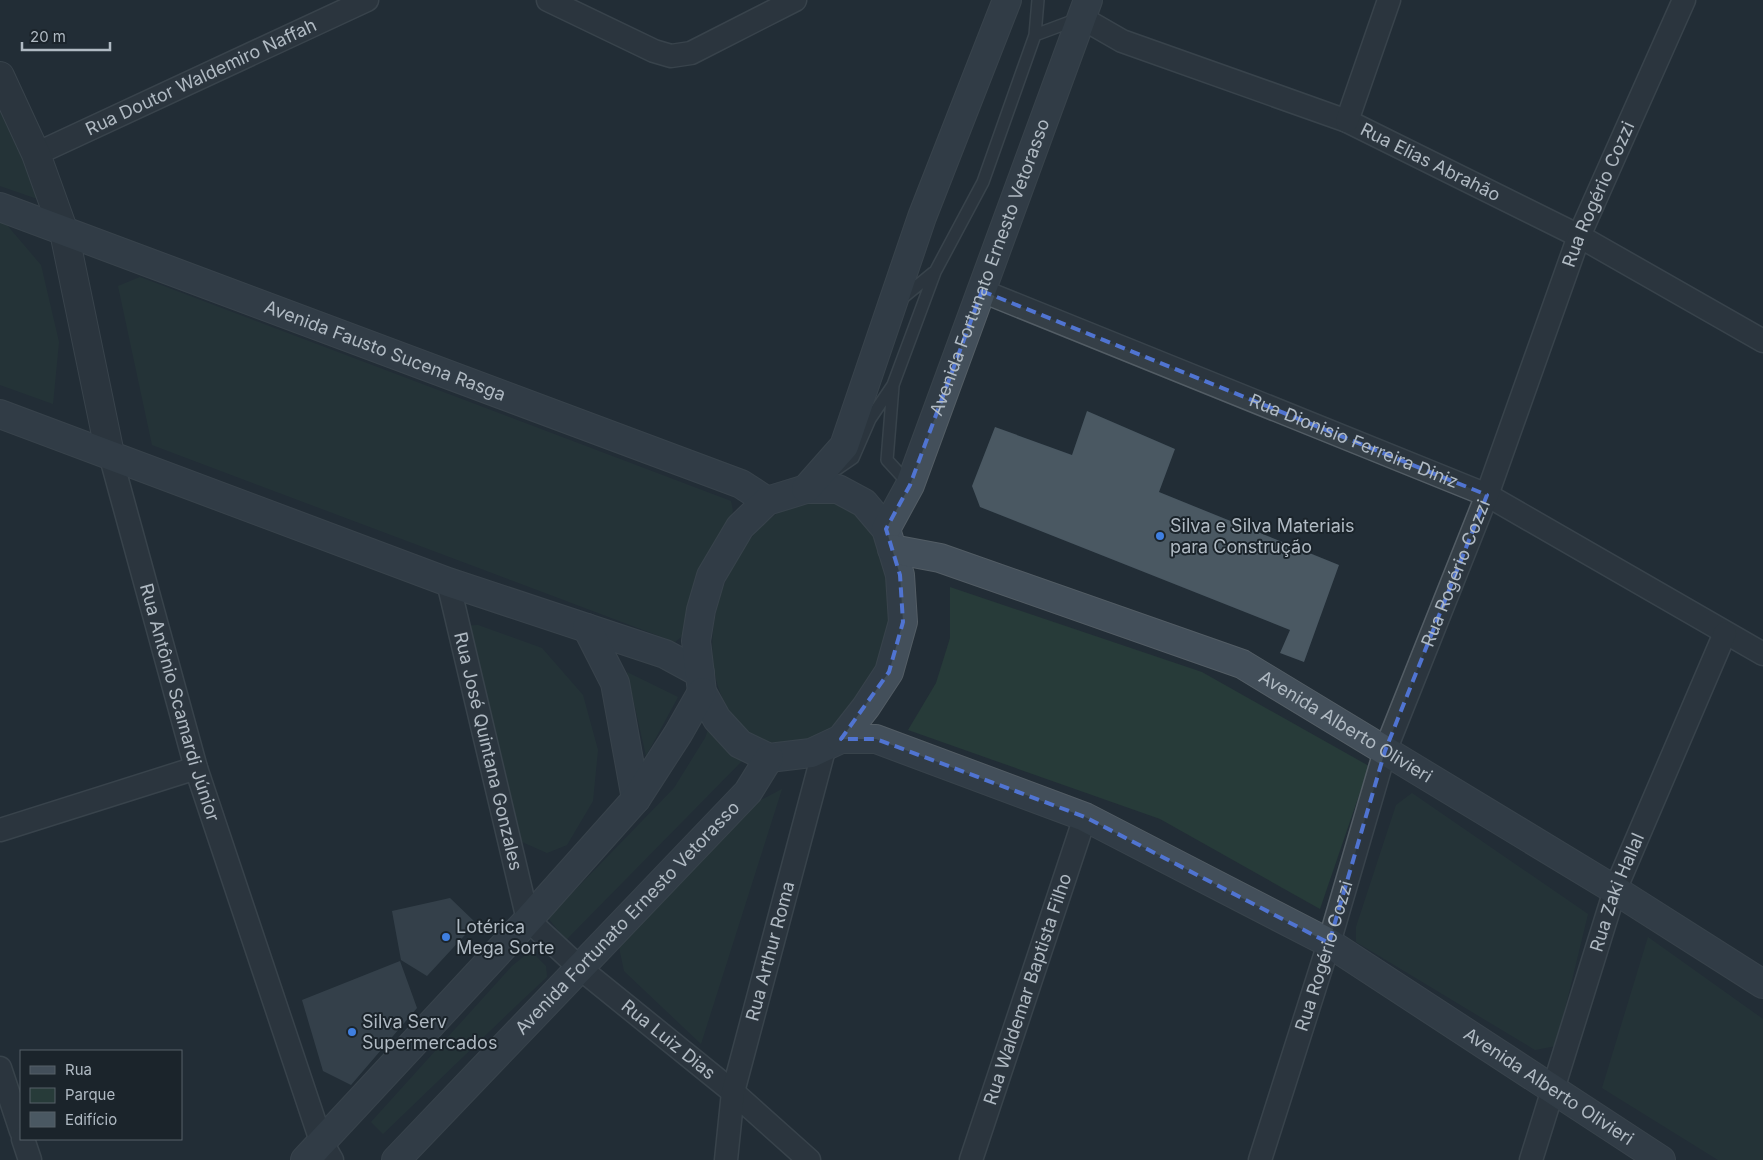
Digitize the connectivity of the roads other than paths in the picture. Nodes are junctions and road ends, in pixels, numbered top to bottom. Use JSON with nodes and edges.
{"nodes":[{"id":1,"x":367,"y":0,"type":"edge"},
{"id":2,"x":548,"y":0,"type":"edge"},
{"id":3,"x":795,"y":0,"type":"edge"},
{"id":4,"x":1007,"y":0,"type":"edge"},
{"id":5,"x":1038,"y":0,"type":"edge"},
{"id":6,"x":1389,"y":0,"type":"edge"},
{"id":7,"x":1684,"y":0,"type":"edge"},
{"id":8,"x":1085,"y":9,"type":"edge"},
{"id":9,"x":1035,"y":35,"type":"junction"},
{"id":10,"x":0,"y":76,"type":"edge"},
{"id":11,"x":1347,"y":121,"type":"junction"},
{"id":12,"x":36,"y":154,"type":"junction"},
{"id":13,"x":0,"y":207,"type":"edge"},
{"id":14,"x":64,"y":232,"type":"junction"},
{"id":15,"x":1579,"y":236,"type":"junction"},
{"id":16,"x":935,"y":272,"type":"junction"},
{"id":17,"x":982,"y":291,"type":"junction"},
{"id":18,"x":892,"y":306,"type":"junction"},
{"id":19,"x":1763,"y":341,"type":"edge"},
{"id":20,"x":893,"y":385,"type":"junction"},
{"id":21,"x":0,"y":414,"type":"edge"},
{"id":22,"x":110,"y":454,"type":"junction"},
{"id":23,"x":910,"y":485,"type":"junction"},
{"id":24,"x":806,"y":489,"type":"junction"},
{"id":25,"x":1487,"y":494,"type":"junction"},
{"id":26,"x":767,"y":501,"type":"junction"},
{"id":27,"x":889,"y":539,"type":"junction"},
{"id":28,"x":448,"y":582,"type":"junction"},
{"id":29,"x":587,"y":628,"type":"junction"},
{"id":30,"x":1725,"y":633,"type":"junction"},
{"id":31,"x":1763,"y":654,"type":"edge"},
{"id":32,"x":701,"y":683,"type":"junction"},
{"id":33,"x":833,"y":742,"type":"junction"},
{"id":34,"x":1386,"y":751,"type":"junction"},
{"id":35,"x":769,"y":758,"type":"junction"},
{"id":36,"x":196,"y":768,"type":"junction"},
{"id":37,"x":636,"y":799,"type":"junction"},
{"id":38,"x":1085,"y":817,"type":"junction"},
{"id":39,"x":0,"y":830,"type":"edge"},
{"id":40,"x":1615,"y":890,"type":"junction"},
{"id":41,"x":528,"y":920,"type":"junction"},
{"id":42,"x":1329,"y":943,"type":"junction"},
{"id":43,"x":581,"y":969,"type":"junction"},
{"id":44,"x":1763,"y":984,"type":"edge"},
{"id":45,"x":0,"y":1068,"type":"edge"},
{"id":46,"x":1552,"y":1088,"type":"junction"},
{"id":47,"x":733,"y":1092,"type":"junction"},
{"id":48,"x":20,"y":1128,"type":"edge"},
{"id":49,"x":24,"y":1140,"type":"edge"},
{"id":50,"x":319,"y":1154,"type":"edge"},
{"id":51,"x":30,"y":1160,"type":"edge"},
{"id":52,"x":396,"y":1160,"type":"edge"},
{"id":53,"x":726,"y":1160,"type":"edge"},
{"id":54,"x":809,"y":1160,"type":"edge"},
{"id":55,"x":971,"y":1160,"type":"edge"},
{"id":56,"x":1260,"y":1160,"type":"edge"},
{"id":57,"x":1531,"y":1160,"type":"edge"},
{"id":58,"x":1661,"y":1160,"type":"edge"}],
"edges":[{"from":1,"to":12,"type":"street","name":"Rua Doutor Waldemiro Naffah"},
{"from":2,"to":3,"type":"street"},
{"from":4,"to":18,"type":"main road"},
{"from":5,"to":9,"type":"lane"},
{"from":6,"to":11,"type":"street"},
{"from":7,"to":15,"type":"street","name":"Rua Rogério Cozzi"},
{"from":8,"to":9,"type":"lane"},
{"from":8,"to":11,"type":"street","name":"Rua Elias Abrahão"},
{"from":8,"to":17,"type":"main road","name":"Avenida Fortunato Ernesto Vetorasso"},
{"from":9,"to":16,"type":"lane"},
{"from":10,"to":12,"type":"street","name":"Rua Antônio Scamardi Júnior"},
{"from":11,"to":15,"type":"street","name":"Rua Elias Abrahão"},
{"from":12,"to":14,"type":"street","name":"Rua Antônio Scamardi Júnior"},
{"from":13,"to":14,"type":"main road","name":"Avenida Fausto Sucena Rasga"},
{"from":14,"to":22,"type":"street","name":"Rua Antônio Scamardi Júnior"},
{"from":14,"to":26,"type":"main road","name":"Avenida Fausto Sucena Rasga"},
{"from":15,"to":19,"type":"street","name":"Rua Elias Abrahão"},
{"from":15,"to":25,"type":"street","name":"Rua Rogério Cozzi"},
{"from":16,"to":18,"type":"lane"},
{"from":16,"to":20,"type":"lane"},
{"from":17,"to":23,"type":"main road","name":"Avenida Fortunato Ernesto Vetorasso"},
{"from":17,"to":25,"type":"street","name":"Rua Dionisio Ferreira Diniz"},
{"from":18,"to":24,"type":"main road"},
{"from":20,"to":23,"type":"lane"},
{"from":20,"to":24,"type":"lane"},
{"from":21,"to":22,"type":"main road"},
{"from":22,"to":28,"type":"main road"},
{"from":22,"to":36,"type":"street","name":"Rua Antônio Scamardi Júnior"},
{"from":23,"to":27,"type":"main road","name":"Avenida Fortunato Ernesto Vetorasso"},
{"from":24,"to":26,"type":"main road"},
{"from":24,"to":27,"type":"main road"},
{"from":25,"to":30,"type":"street","name":"Rua Dionisio Ferreira Diniz"},
{"from":25,"to":34,"type":"street","name":"Rua Rogério Cozzi"},
{"from":26,"to":32,"type":"main road"},
{"from":27,"to":33,"type":"main road"},
{"from":27,"to":34,"type":"main road","name":"Avenida Alberto Olivieri"},
{"from":28,"to":29,"type":"main road"},
{"from":28,"to":41,"type":"street","name":"Rua José Quintana Gonzales"},
{"from":29,"to":32,"type":"main road"},
{"from":29,"to":37,"type":"main road"},
{"from":30,"to":31,"type":"street","name":"Rua Dionisio Ferreira Diniz"},
{"from":30,"to":40,"type":"street","name":"Rua Zaki Hallal"},
{"from":32,"to":35,"type":"main road"},
{"from":32,"to":37,"type":"main road"},
{"from":33,"to":35,"type":"main road"},
{"from":33,"to":38,"type":"main road","name":"Avenida Alberto Olivieri"},
{"from":33,"to":47,"type":"street","name":"Rua Arthur Roma"},
{"from":34,"to":40,"type":"main road","name":"Avenida Alberto Olivieri"},
{"from":34,"to":42,"type":"street","name":"Rua Rogério Cozzi"},
{"from":35,"to":43,"type":"main road","name":"Avenida Fortunato Ernesto Vetorasso"},
{"from":36,"to":39,"type":"street"},
{"from":36,"to":50,"type":"street","name":"Rua Antônio Scamardi Júnior"},
{"from":37,"to":41,"type":"main road"},
{"from":38,"to":42,"type":"main road","name":"Avenida Alberto Olivieri"},
{"from":38,"to":55,"type":"street","name":"Rua Waldemar Baptista Filho"},
{"from":40,"to":44,"type":"main road","name":"Avenida Alberto Olivieri"},
{"from":40,"to":46,"type":"street","name":"Rua Zaki Hallal"},
{"from":41,"to":43,"type":"street","name":"Rua Luiz Dias"},
{"from":41,"to":50,"type":"main road"},
{"from":42,"to":46,"type":"main road","name":"Avenida Alberto Olivieri"},
{"from":42,"to":56,"type":"street","name":"Rua Rogério Cozzi"},
{"from":43,"to":47,"type":"street","name":"Rua Luiz Dias"},
{"from":43,"to":52,"type":"main road","name":"Avenida Fortunato Ernesto Vetorasso"},
{"from":45,"to":48,"type":"street"},
{"from":46,"to":57,"type":"street","name":"Rua Zaki Hallal"},
{"from":46,"to":58,"type":"main road","name":"Avenida Alberto Olivieri"},
{"from":47,"to":53,"type":"street","name":"Rua Arthur Roma"},
{"from":47,"to":54,"type":"street","name":"Rua Luiz Dias"},
{"from":49,"to":51,"type":"street"}]}
